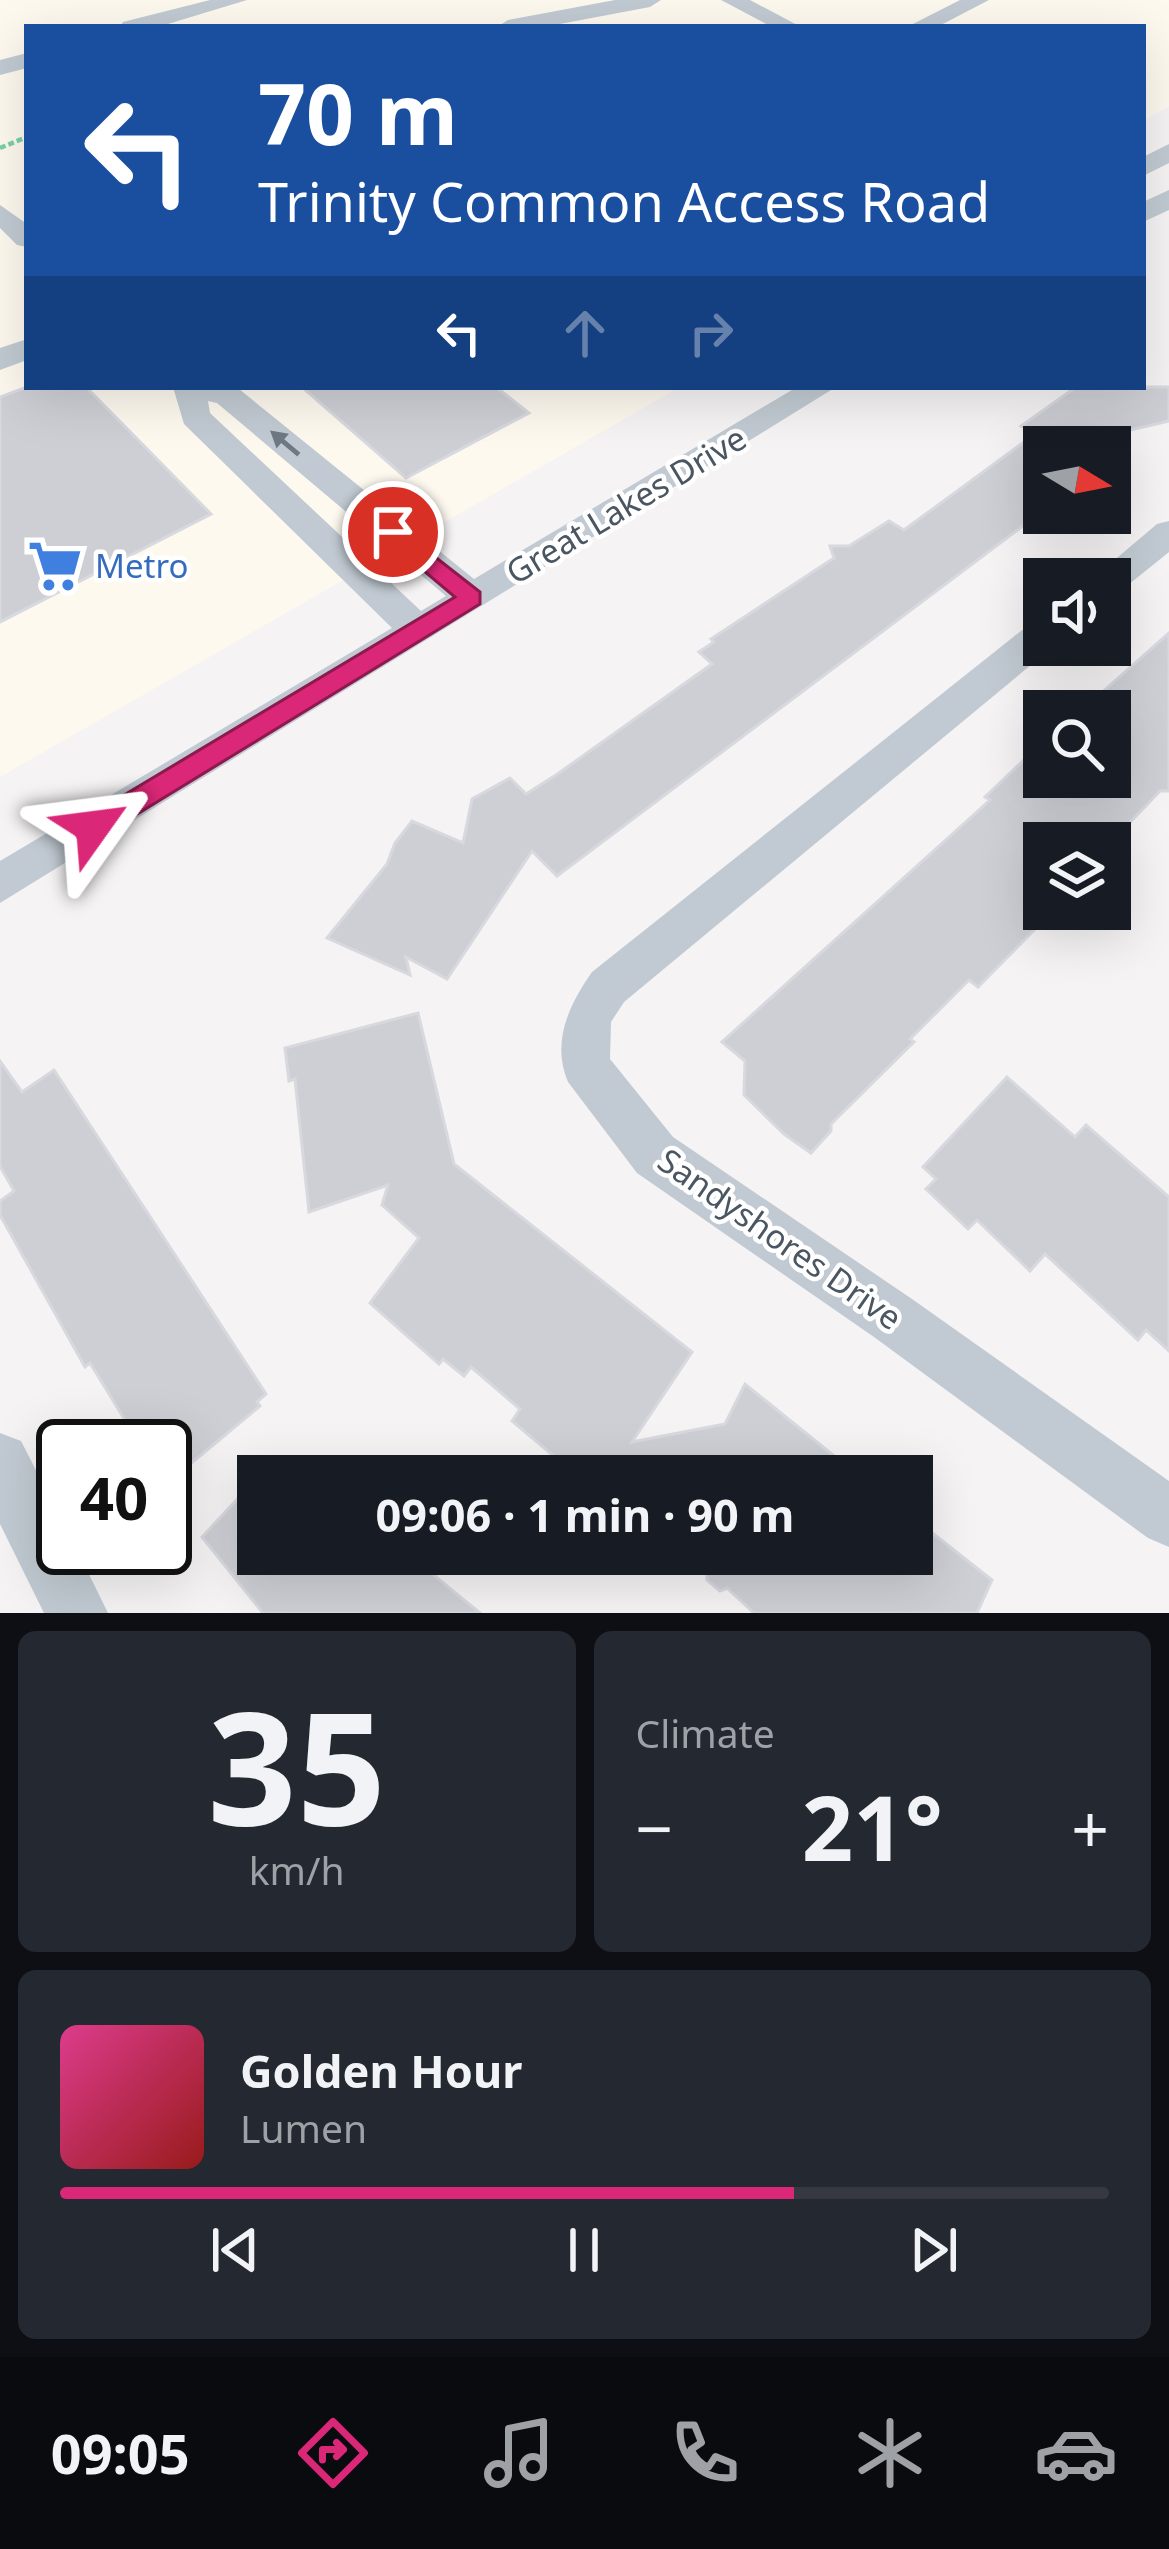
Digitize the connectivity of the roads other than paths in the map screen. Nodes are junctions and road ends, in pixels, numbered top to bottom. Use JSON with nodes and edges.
{"nodes":[{"id":1,"x":230,"y":0,"type":"edge"},
{"id":2,"x":650,"y":0,"type":"edge"},
{"id":3,"x":732,"y":0,"type":"edge"},
{"id":4,"x":978,"y":0,"type":"edge"},
{"id":5,"x":142,"y":24,"type":"edge"},
{"id":6,"x":524,"y":24,"type":"edge"},
{"id":7,"x":784,"y":24,"type":"edge"},
{"id":8,"x":925,"y":24,"type":"edge"},
{"id":9,"x":0,"y":213,"type":"edge"},
{"id":10,"x":24,"y":235,"type":"edge"},
{"id":11,"x":192,"y":390,"type":"edge"},
{"id":12,"x":203,"y":390,"type":"edge"},
{"id":13,"x":815,"y":390,"type":"edge"},
{"id":14,"x":1169,"y":533,"type":"edge"},
{"id":15,"x":1131,"y":563,"type":"edge"},
{"id":16,"x":472,"y":598,"type":"junction"},
{"id":17,"x":417,"y":630,"type":"junction"},
{"id":18,"x":1023,"y":650,"type":"edge"},
{"id":19,"x":0,"y":884,"type":"edge"},
{"id":20,"x":0,"y":1462,"type":"edge"},
{"id":21,"x":1169,"y":1517,"type":"edge"},
{"id":22,"x":77,"y":1613,"type":"edge"}],
"edges":[{"from":1,"to":5,"type":"street"},
{"from":2,"to":6,"type":"street"},
{"from":3,"to":7,"type":"street"},
{"from":4,"to":8,"type":"street"},
{"from":9,"to":10,"type":"street"},
{"from":11,"to":17,"type":"street"},
{"from":16,"to":12,"type":"street","one_way":true},
{"from":13,"to":16,"type":"street","name":"Great Lakes Drive"},
{"from":14,"to":15,"type":"street"},
{"from":16,"to":17,"type":"street","name":"Great Lakes Drive"},
{"from":17,"to":19,"type":"street","name":"Great Lakes Drive"},
{"from":18,"to":21,"type":"street","name":"Sandyshores Drive"},
{"from":20,"to":22,"type":"street"}]}
